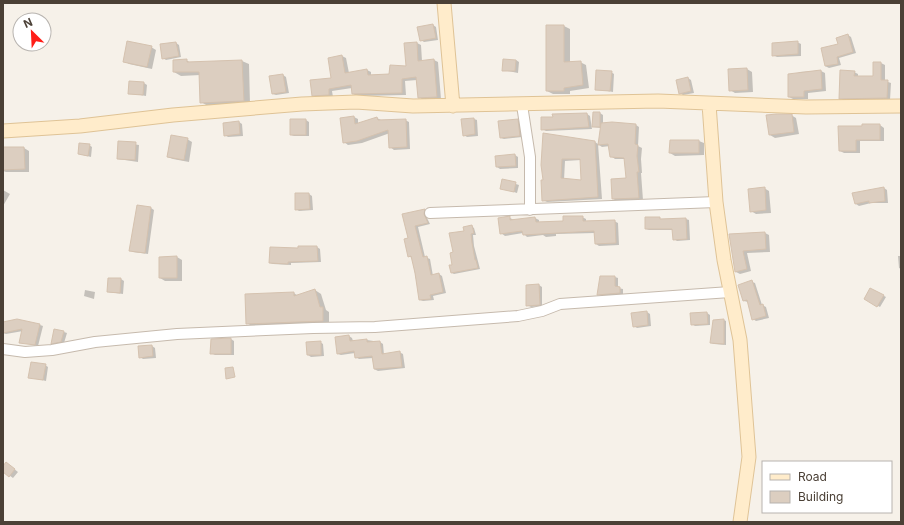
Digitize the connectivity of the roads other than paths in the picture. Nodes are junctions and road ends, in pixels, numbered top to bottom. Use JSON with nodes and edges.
{"nodes":[{"id":1,"x":444,"y":3,"type":"edge"},
{"id":2,"x":709,"y":104,"type":"junction"},
{"id":3,"x":522,"y":105,"type":"junction"},
{"id":4,"x":453,"y":106,"type":"junction"},
{"id":5,"x":901,"y":106,"type":"edge"},
{"id":6,"x":3,"y":131,"type":"edge"},
{"id":7,"x":716,"y":202,"type":"junction"},
{"id":8,"x":530,"y":210,"type":"junction"},
{"id":9,"x":430,"y":213,"type":"dead end"},
{"id":10,"x":730,"y":292,"type":"junction"},
{"id":11,"x":3,"y":349,"type":"edge"},
{"id":12,"x":740,"y":522,"type":"edge"}],
"edges":[{"from":1,"to":4,"type":"street"},
{"from":2,"to":3,"type":"street"},
{"from":2,"to":5,"type":"street"},
{"from":2,"to":7,"type":"street"},
{"from":3,"to":4,"type":"street"},
{"from":3,"to":8,"type":"street"},
{"from":4,"to":6,"type":"street"},
{"from":7,"to":8,"type":"street"},
{"from":7,"to":10,"type":"street"},
{"from":8,"to":9,"type":"street"},
{"from":10,"to":11,"type":"street"},
{"from":10,"to":12,"type":"street"}]}
